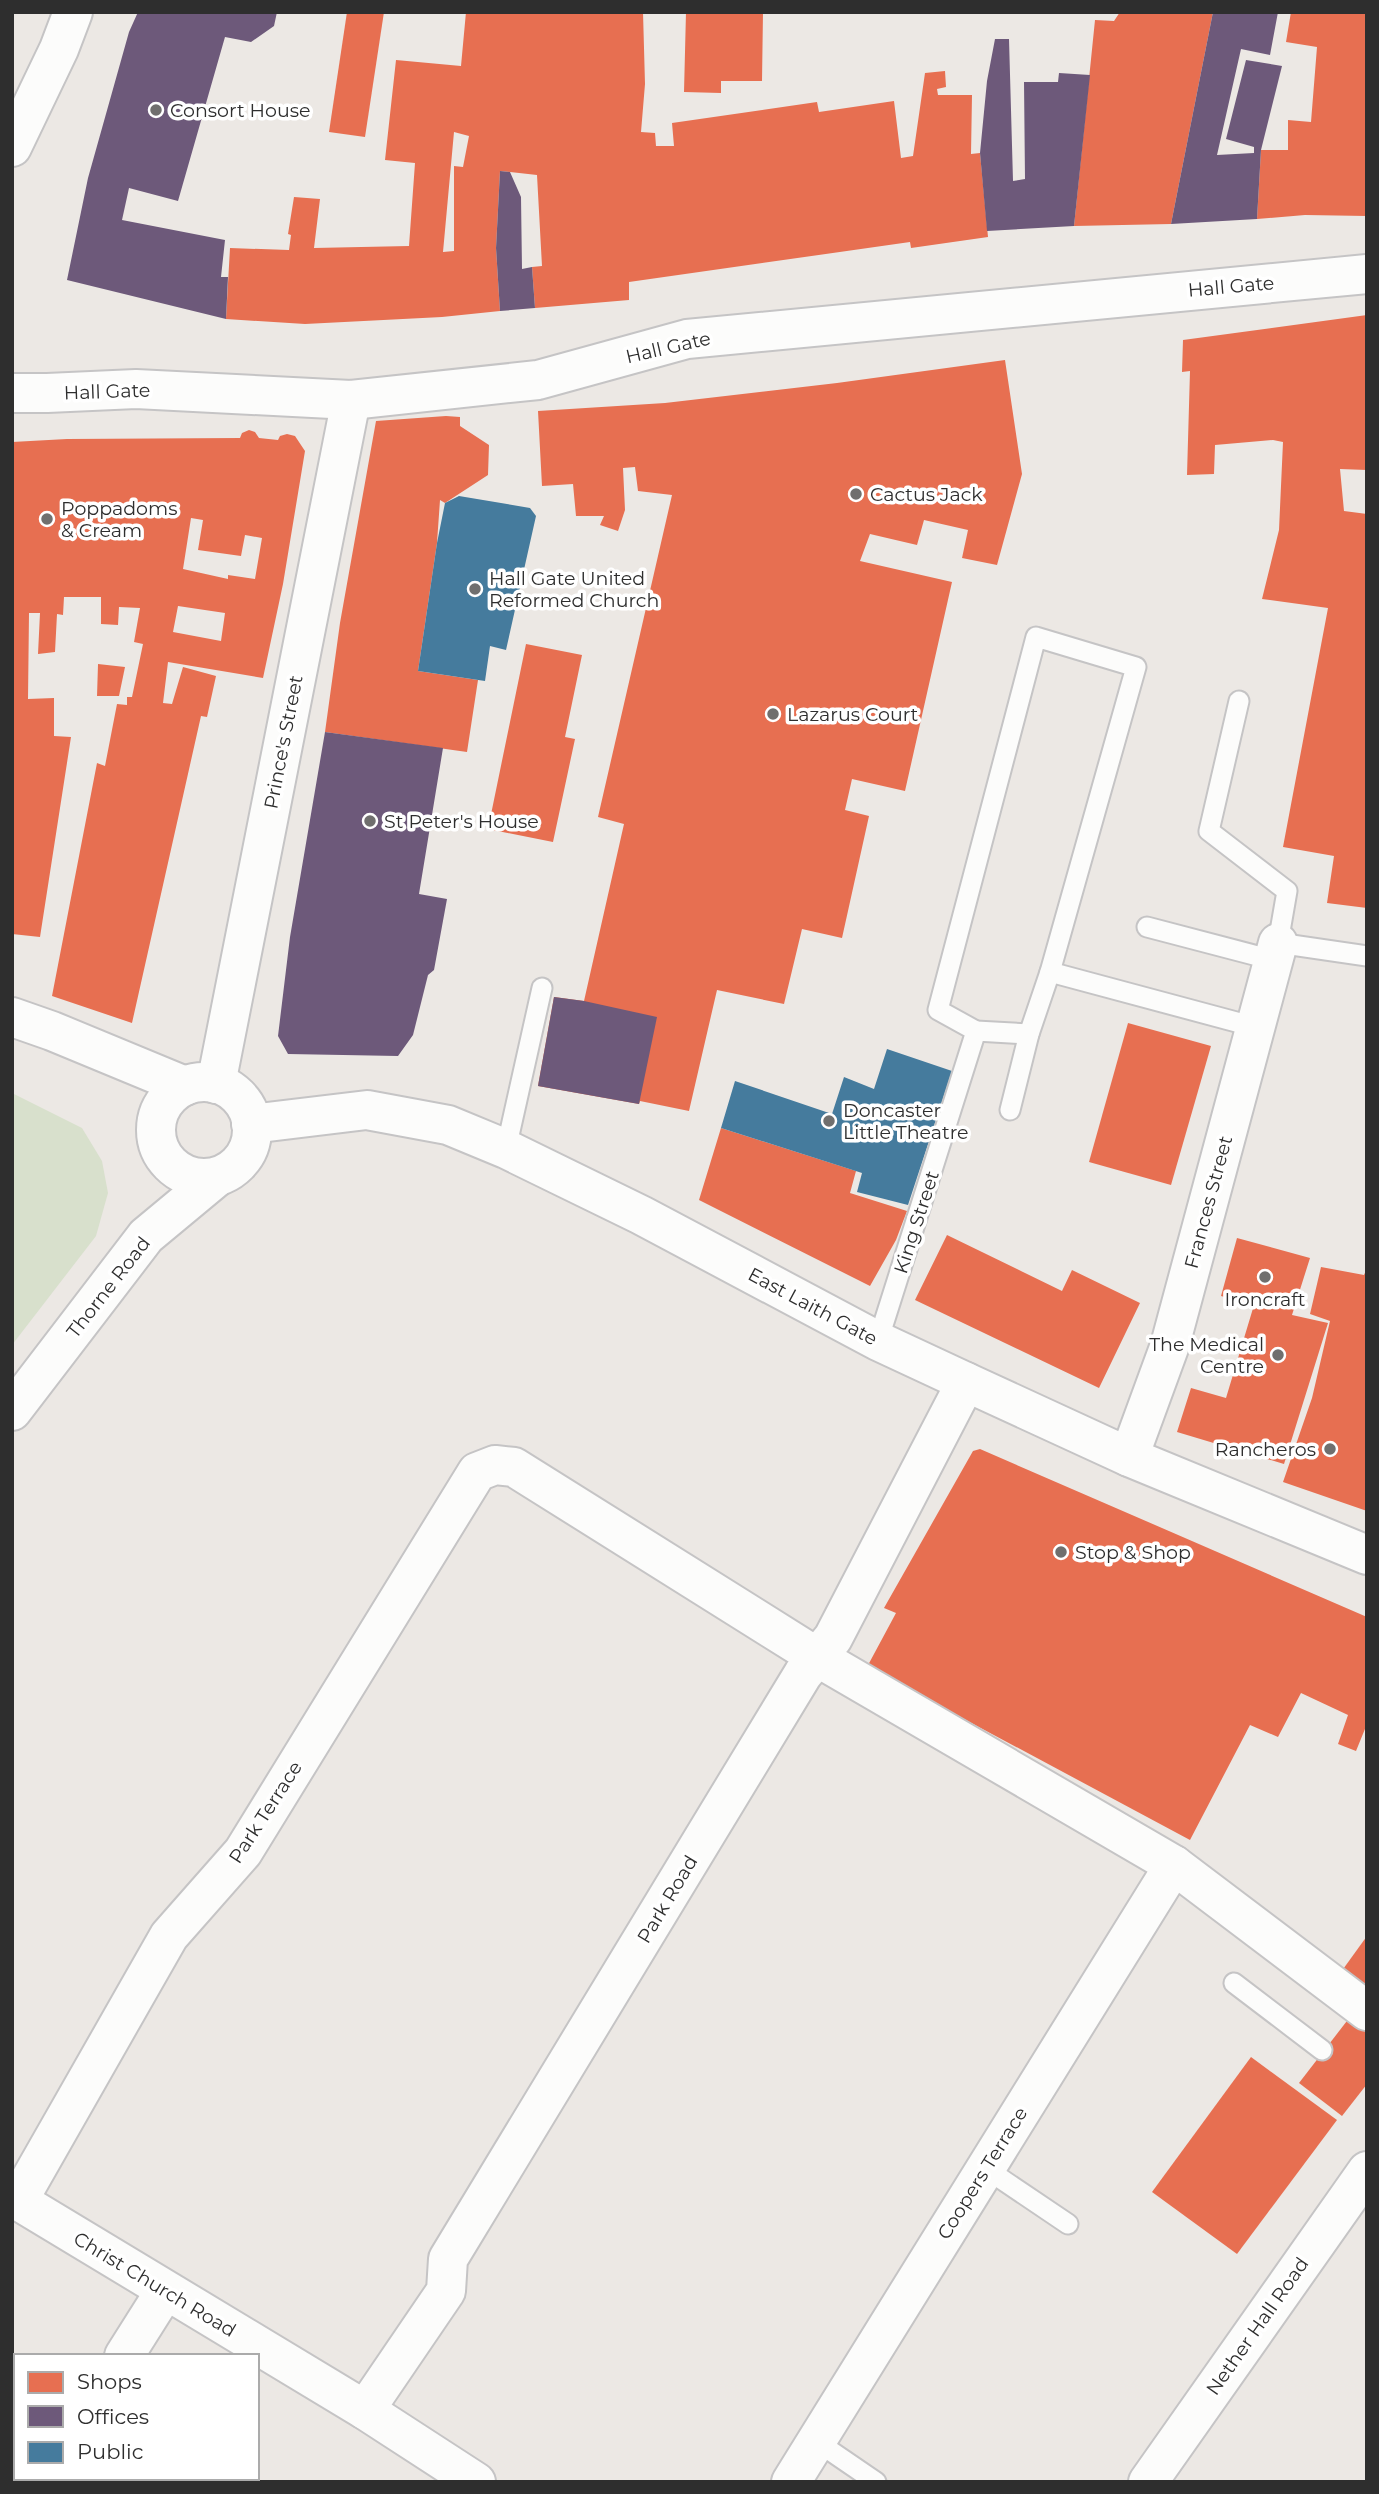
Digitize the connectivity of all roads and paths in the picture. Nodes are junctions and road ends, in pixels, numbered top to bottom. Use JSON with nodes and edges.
{"nodes":[{"id":1,"x":74,"y":12,"type":"edge"},
{"id":2,"x":12,"y":147,"type":"edge"},
{"id":3,"x":1367,"y":274,"type":"edge"},
{"id":4,"x":12,"y":393,"type":"edge"},
{"id":5,"x":351,"y":400,"type":"junction"},
{"id":6,"x":1239,"y":701,"type":"dead end"},
{"id":7,"x":1147,"y":928,"type":"dead end"},
{"id":8,"x":1275,"y":951,"type":"junction"},
{"id":9,"x":1367,"y":956,"type":"edge"},
{"id":10,"x":1050,"y":972,"type":"junction"},
{"id":11,"x":542,"y":988,"type":"dead end"},
{"id":12,"x":12,"y":1017,"type":"edge"},
{"id":13,"x":1255,"y":1027,"type":"junction"},
{"id":14,"x":976,"y":1031,"type":"junction"},
{"id":15,"x":1029,"y":1034,"type":"junction"},
{"id":16,"x":200,"y":1085,"type":"junction"},
{"id":17,"x":1010,"y":1110,"type":"dead end"},
{"id":18,"x":251,"y":1124,"type":"junction"},
{"id":19,"x":506,"y":1149,"type":"junction"},
{"id":20,"x":217,"y":1177,"type":"junction"},
{"id":21,"x":878,"y":1341,"type":"junction"},
{"id":22,"x":966,"y":1382,"type":"junction"},
{"id":23,"x":12,"y":1411,"type":"edge"},
{"id":24,"x":1129,"y":1457,"type":"junction"},
{"id":25,"x":1367,"y":1555,"type":"edge"},
{"id":26,"x":817,"y":1657,"type":"junction"},
{"id":27,"x":1174,"y":1864,"type":"junction"},
{"id":28,"x":1234,"y":1983,"type":"dead end"},
{"id":29,"x":1367,"y":2011,"type":"edge"},
{"id":30,"x":1322,"y":2050,"type":"dead end"},
{"id":31,"x":985,"y":2168,"type":"junction"},
{"id":32,"x":1367,"y":2171,"type":"edge"},
{"id":33,"x":15,"y":2199,"type":"edge"},
{"id":34,"x":1068,"y":2224,"type":"dead end"},
{"id":35,"x":165,"y":2291,"type":"junction"},
{"id":36,"x":125,"y":2354,"type":"edge"},
{"id":37,"x":365,"y":2410,"type":"junction"},
{"id":38,"x":816,"y":2441,"type":"junction"},
{"id":39,"x":477,"y":2482,"type":"edge"},
{"id":40,"x":791,"y":2482,"type":"edge"},
{"id":41,"x":876,"y":2482,"type":"edge"},
{"id":42,"x":1148,"y":2482,"type":"edge"}],
"edges":[{"from":1,"to":2,"type":"street"},
{"from":3,"to":5,"type":"street","name":"Hall Gate"},
{"from":4,"to":5,"type":"street","name":"Hall Gate"},
{"from":5,"to":16,"type":"street","name":"Prince's Street"},
{"from":6,"to":8,"type":"lane"},
{"from":7,"to":8,"type":"lane"},
{"from":8,"to":9,"type":"lane"},
{"from":8,"to":13,"type":"street","name":"Frances Street"},
{"from":10,"to":13,"type":"lane"},
{"from":10,"to":14,"type":"lane"},
{"from":10,"to":15,"type":"lane"},
{"from":11,"to":19,"type":"lane"},
{"from":12,"to":16,"type":"street"},
{"from":13,"to":24,"type":"street","name":"Frances Street"},
{"from":14,"to":15,"type":"lane"},
{"from":14,"to":21,"type":"lane","name":"King Street"},
{"from":15,"to":17,"type":"lane"},
{"from":16,"to":18,"type":"street"},
{"from":16,"to":20,"type":"street"},
{"from":18,"to":19,"type":"street","name":"East Laith Gate"},
{"from":18,"to":20,"type":"street"},
{"from":19,"to":21,"type":"street","name":"East Laith Gate"},
{"from":20,"to":23,"type":"street","name":"Thorne Road"},
{"from":21,"to":22,"type":"street","name":"East Laith Gate"},
{"from":22,"to":24,"type":"street","name":"East Laith Gate"},
{"from":22,"to":26,"type":"street","name":"Park Road"},
{"from":24,"to":25,"type":"street","name":"East Laith Gate"},
{"from":26,"to":27,"type":"street"},
{"from":26,"to":33,"type":"street","name":"Park Terrace"},
{"from":26,"to":37,"type":"street","name":"Park Road"},
{"from":27,"to":29,"type":"street"},
{"from":27,"to":31,"type":"street","name":"Coopers Terrace"},
{"from":28,"to":30,"type":"lane"},
{"from":31,"to":34,"type":"lane"},
{"from":31,"to":38,"type":"street","name":"Coopers Terrace"},
{"from":32,"to":42,"type":"street","name":"Nether Hall Road"},
{"from":33,"to":35,"type":"street","name":"Christ Church Road"},
{"from":35,"to":36,"type":"street"},
{"from":35,"to":37,"type":"street","name":"Christ Church Road"},
{"from":37,"to":39,"type":"street","name":"Christ Church Road"},
{"from":38,"to":40,"type":"street","name":"Coopers Terrace"},
{"from":38,"to":41,"type":"lane"}]}
